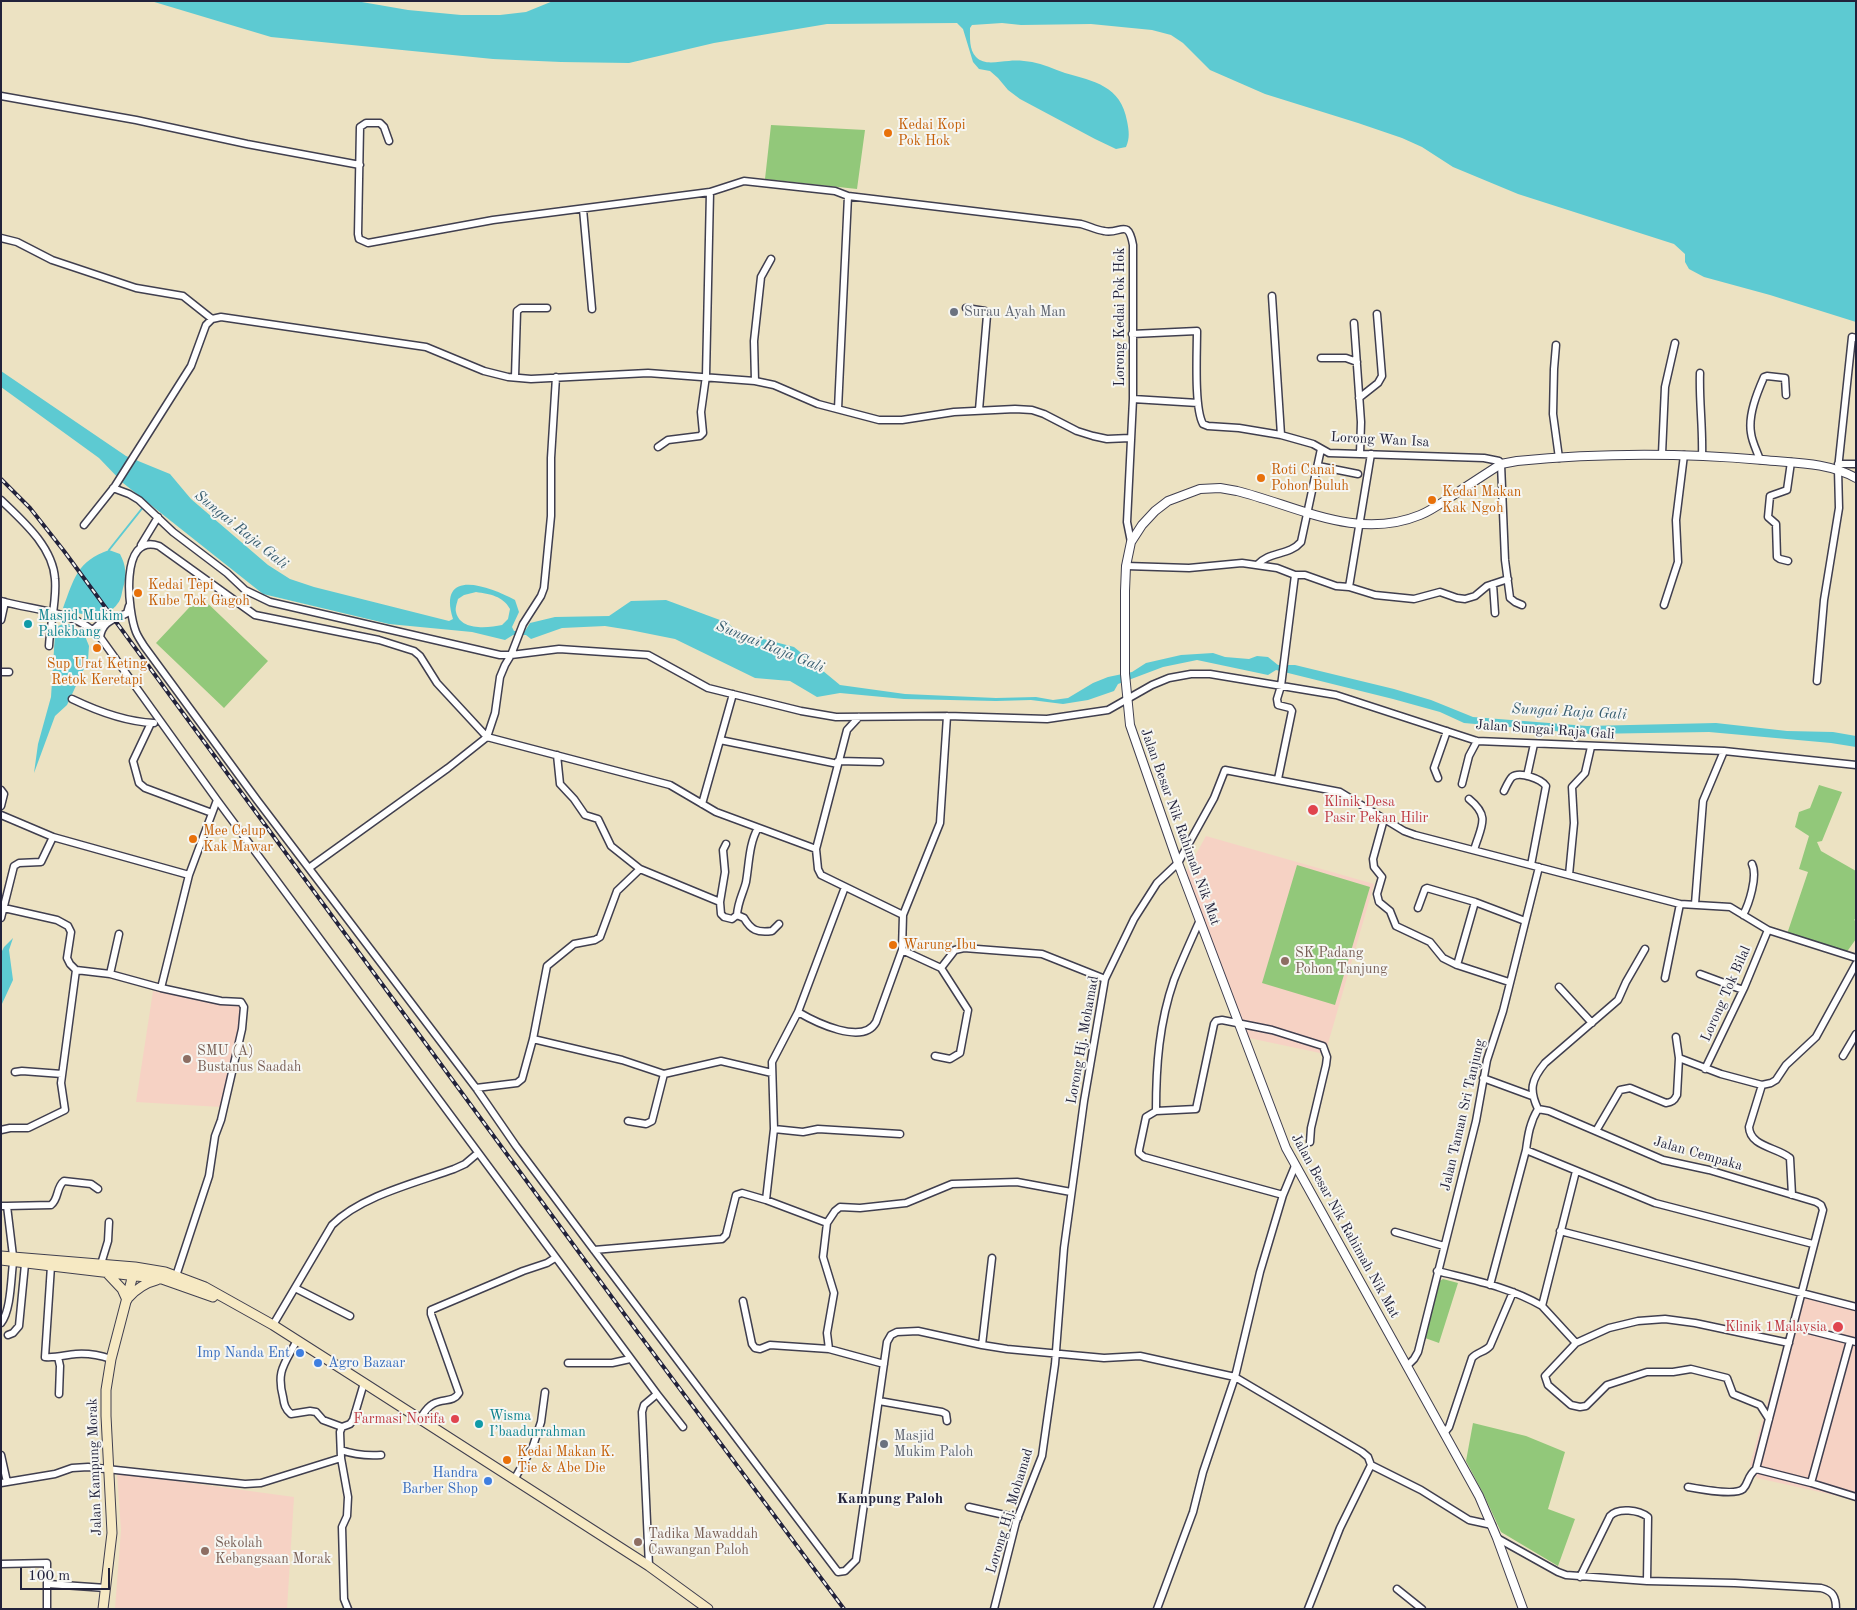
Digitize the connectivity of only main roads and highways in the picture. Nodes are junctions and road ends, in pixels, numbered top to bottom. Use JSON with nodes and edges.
{"nodes":[{"id":1,"x":1,"y":1256,"type":"edge"},
{"id":2,"x":13,"y":1259,"type":"junction"},
{"id":3,"x":1,"y":1260,"type":"edge"},
{"id":4,"x":104,"y":1268,"type":"junction"},
{"id":5,"x":134,"y":1271,"type":"junction"},
{"id":6,"x":162,"y":1279,"type":"junction"},
{"id":7,"x":175,"y":1279,"type":"junction"},
{"id":8,"x":127,"y":1300,"type":"junction"},
{"id":9,"x":103,"y":1609,"type":"edge"},
{"id":10,"x":708,"y":1609,"type":"edge"}],
"edges":[{"from":1,"to":2,"type":"main road"},
{"from":2,"to":3,"type":"main road"},
{"from":2,"to":4,"type":"main road"},
{"from":2,"to":4,"type":"main road"},
{"from":4,"to":5,"type":"main road"},
{"from":4,"to":8,"type":"main road"},
{"from":5,"to":6,"type":"main road"},
{"from":5,"to":7,"type":"main road"},
{"from":5,"to":8,"type":"main road","name":"Jalan Kampung Morak"},
{"from":6,"to":7,"type":"main road"},
{"from":6,"to":8,"type":"main road"},
{"from":7,"to":10,"type":"main road"},
{"from":8,"to":9,"type":"main road","name":"Jalan Kampung Morak"}]}
